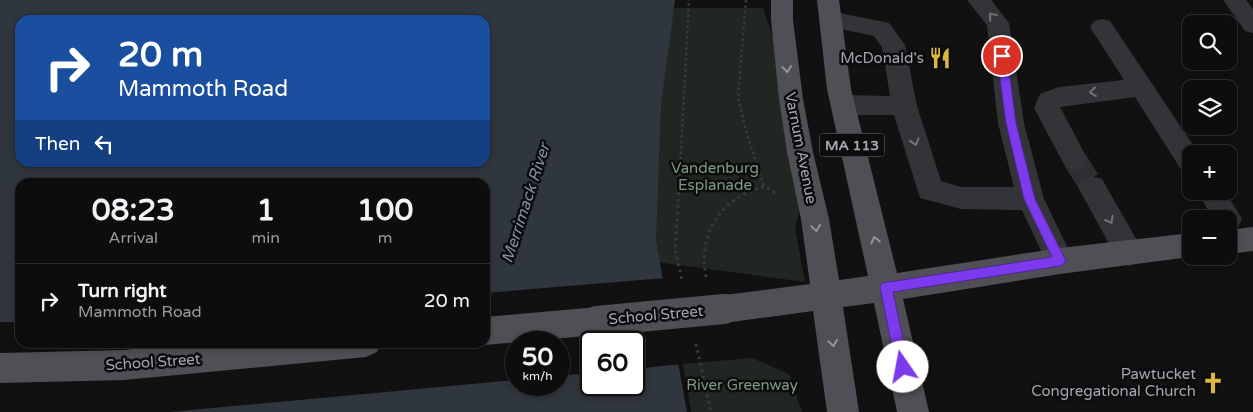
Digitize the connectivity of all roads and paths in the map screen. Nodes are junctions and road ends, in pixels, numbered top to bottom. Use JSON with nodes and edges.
{"nodes":[{"id":1,"x":690,"y":0,"type":"edge"},
{"id":2,"x":746,"y":0,"type":"edge"},
{"id":3,"x":782,"y":0,"type":"edge"},
{"id":4,"x":978,"y":0,"type":"edge"},
{"id":5,"x":1234,"y":0,"type":"edge"},
{"id":6,"x":829,"y":10,"type":"edge"},
{"id":7,"x":1253,"y":25,"type":"edge"},
{"id":8,"x":1102,"y":27,"type":"dead end"},
{"id":9,"x":1141,"y":87,"type":"junction"},
{"id":10,"x":843,"y":105,"type":"junction"},
{"id":11,"x":904,"y":106,"type":"junction"},
{"id":12,"x":1182,"y":149,"type":"edge"},
{"id":13,"x":1075,"y":160,"type":"tunnel mouth"},
{"id":14,"x":764,"y":186,"type":"junction"},
{"id":15,"x":1092,"y":187,"type":"tunnel mouth"},
{"id":16,"x":780,"y":196,"type":"dead end"},
{"id":17,"x":1030,"y":199,"type":"junction"},
{"id":18,"x":1182,"y":247,"type":"edge"},
{"id":19,"x":1129,"y":253,"type":"junction"},
{"id":20,"x":1060,"y":261,"type":"junction"},
{"id":21,"x":706,"y":277,"type":"dead end"},
{"id":22,"x":886,"y":287,"type":"junction"},
{"id":23,"x":683,"y":288,"type":"dead end"},
{"id":24,"x":826,"y":295,"type":"junction"},
{"id":25,"x":490,"y":331,"type":"edge"},
{"id":26,"x":694,"y":336,"type":"dead end"},
{"id":27,"x":306,"y":348,"type":"edge"},
{"id":28,"x":0,"y":368,"type":"edge"},
{"id":29,"x":711,"y":412,"type":"edge"},
{"id":30,"x":843,"y":412,"type":"edge"},
{"id":31,"x":913,"y":412,"type":"edge"}],
"edges":[{"from":1,"to":23,"type":"path"},
{"from":2,"to":14,"type":"path"},
{"from":3,"to":24,"type":"main road","name":"Varnum Avenue","number":"MA 113","one_way":true},
{"from":17,"to":4,"type":"street","one_way":true},
{"from":5,"to":7,"type":"street"},
{"from":6,"to":10,"type":"main road","number":"MA 113"},
{"from":6,"to":11,"type":"street"},
{"from":8,"to":9,"type":"street"},
{"from":9,"to":12,"type":"street"},
{"from":9,"to":13,"type":"street","one_way":true},
{"from":10,"to":11,"type":"street"},
{"from":22,"to":10,"type":"main road","number":"MA 113","one_way":true},
{"from":11,"to":17,"type":"street","one_way":true},
{"from":14,"to":16,"type":"path"},
{"from":14,"to":21,"type":"path"},
{"from":15,"to":19,"type":"street","one_way":true},
{"from":17,"to":20,"type":"street"},
{"from":18,"to":19,"type":"main road","name":"School Street"},
{"from":19,"to":20,"type":"main road","name":"School Street"},
{"from":20,"to":22,"type":"main road","name":"School Street"},
{"from":22,"to":24,"type":"main road","name":"School Street"},
{"from":22,"to":31,"type":"main road","number":"MA 113"},
{"from":24,"to":25,"type":"main road","name":"School Street","bridge":true},
{"from":24,"to":30,"type":"main road","number":"MA 113","one_way":true},
{"from":26,"to":29,"type":"path"},
{"from":27,"to":28,"type":"main road","name":"School Street"}]}
